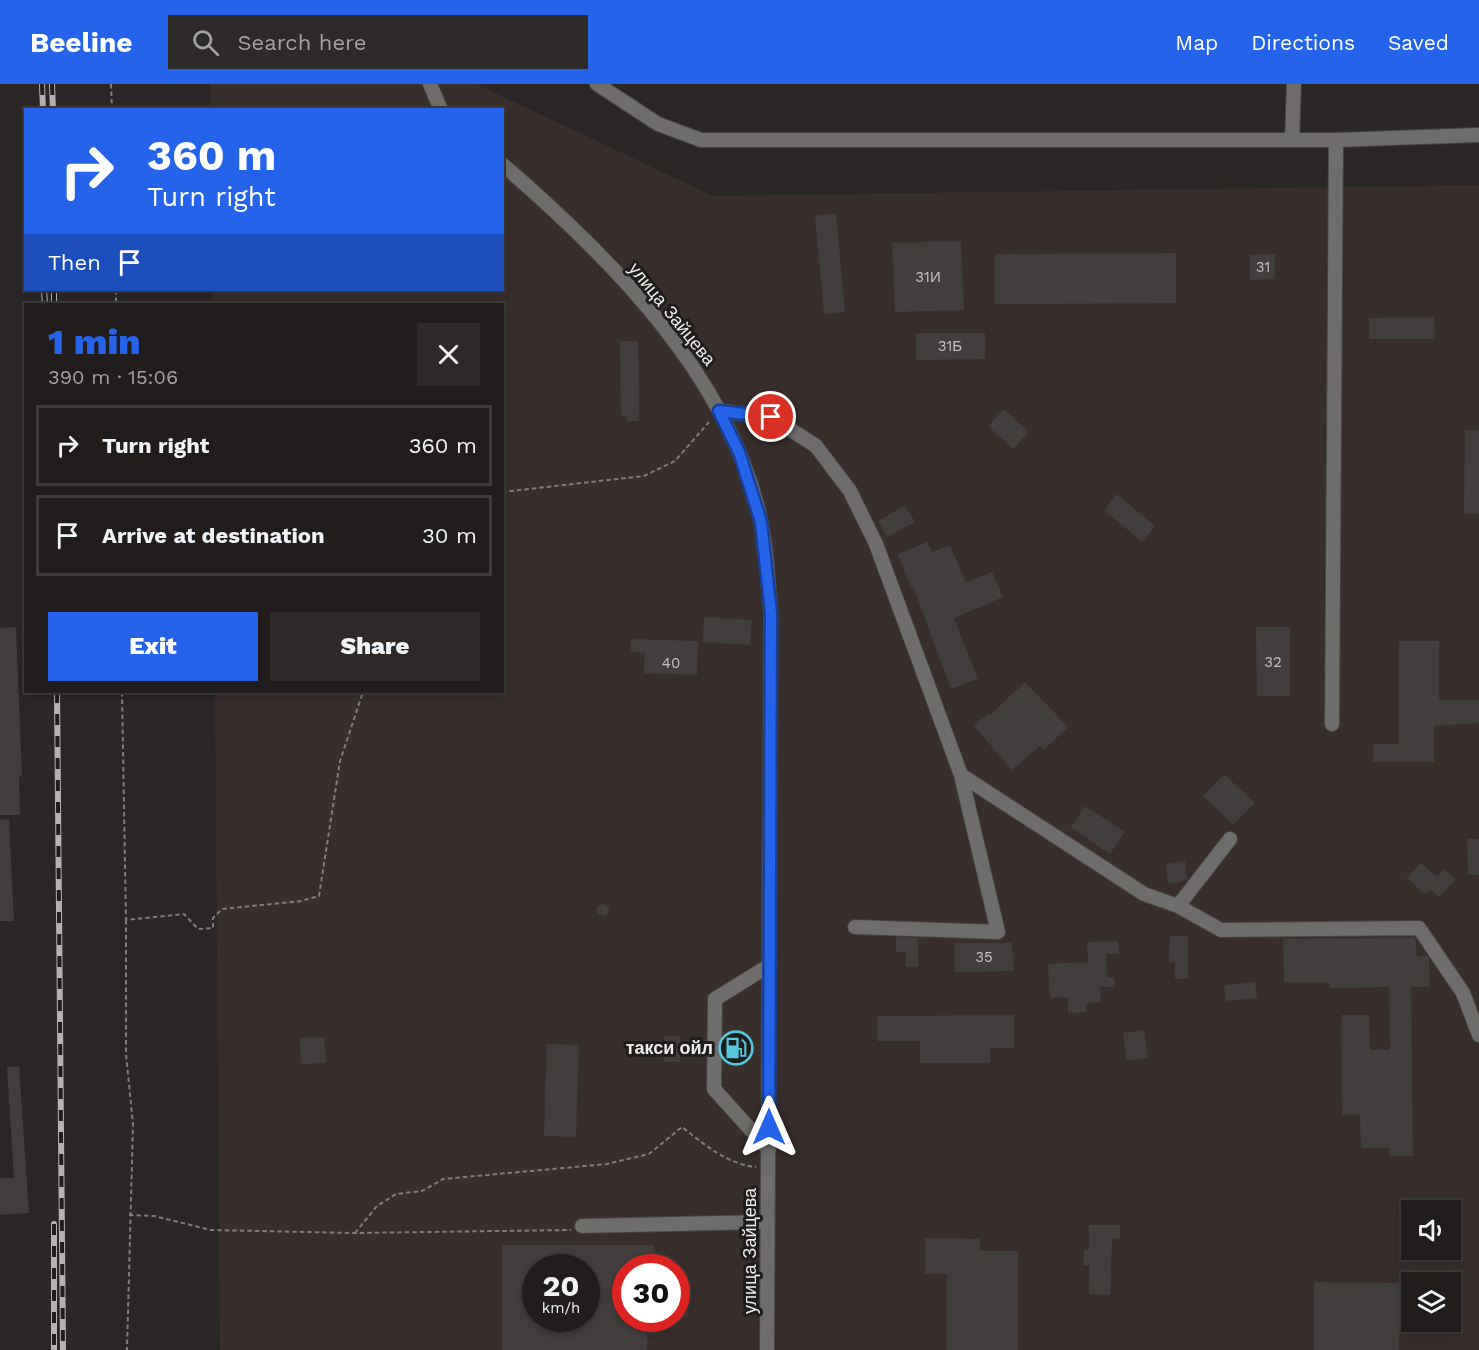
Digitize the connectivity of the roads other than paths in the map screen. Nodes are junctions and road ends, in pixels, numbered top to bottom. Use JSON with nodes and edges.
{"nodes":[{"id":1,"x":430,"y":84,"type":"edge"},
{"id":2,"x":597,"y":84,"type":"edge"},
{"id":3,"x":1294,"y":84,"type":"edge"},
{"id":4,"x":440,"y":108,"type":"edge"},
{"id":5,"x":1479,"y":135,"type":"edge"},
{"id":6,"x":1292,"y":140,"type":"junction"},
{"id":7,"x":1336,"y":140,"type":"junction"},
{"id":8,"x":504,"y":166,"type":"edge"},
{"id":9,"x":719,"y":411,"type":"junction"},
{"id":10,"x":1332,"y":724,"type":"dead end"},
{"id":11,"x":960,"y":775,"type":"junction"},
{"id":12,"x":1230,"y":839,"type":"dead end"},
{"id":13,"x":1178,"y":906,"type":"junction"},
{"id":14,"x":855,"y":927,"type":"dead end"},
{"id":15,"x":770,"y":965,"type":"junction"},
{"id":16,"x":1479,"y":1035,"type":"edge"},
{"id":17,"x":769,"y":1150,"type":"junction"},
{"id":18,"x":767,"y":1222,"type":"junction"},
{"id":19,"x":582,"y":1226,"type":"road end"},
{"id":20,"x":767,"y":1350,"type":"edge"}],
"edges":[{"from":1,"to":4,"type":"street"},
{"from":2,"to":6,"type":"street"},
{"from":3,"to":6,"type":"street"},
{"from":5,"to":7,"type":"street"},
{"from":6,"to":7,"type":"street"},
{"from":7,"to":10,"type":"street"},
{"from":8,"to":9,"type":"street","name":"улица Зайцева"},
{"from":9,"to":11,"type":"street"},
{"from":9,"to":15,"type":"street","name":"улица Зайцева"},
{"from":11,"to":13,"type":"street"},
{"from":11,"to":14,"type":"street"},
{"from":12,"to":13,"type":"street"},
{"from":13,"to":16,"type":"street"},
{"from":15,"to":17,"type":"street","name":"улица Зайцева"},
{"from":15,"to":17,"type":"street"},
{"from":17,"to":18,"type":"street","name":"улица Зайцева"},
{"from":18,"to":19,"type":"street"},
{"from":18,"to":20,"type":"street","name":"улица Зайцева"}]}
